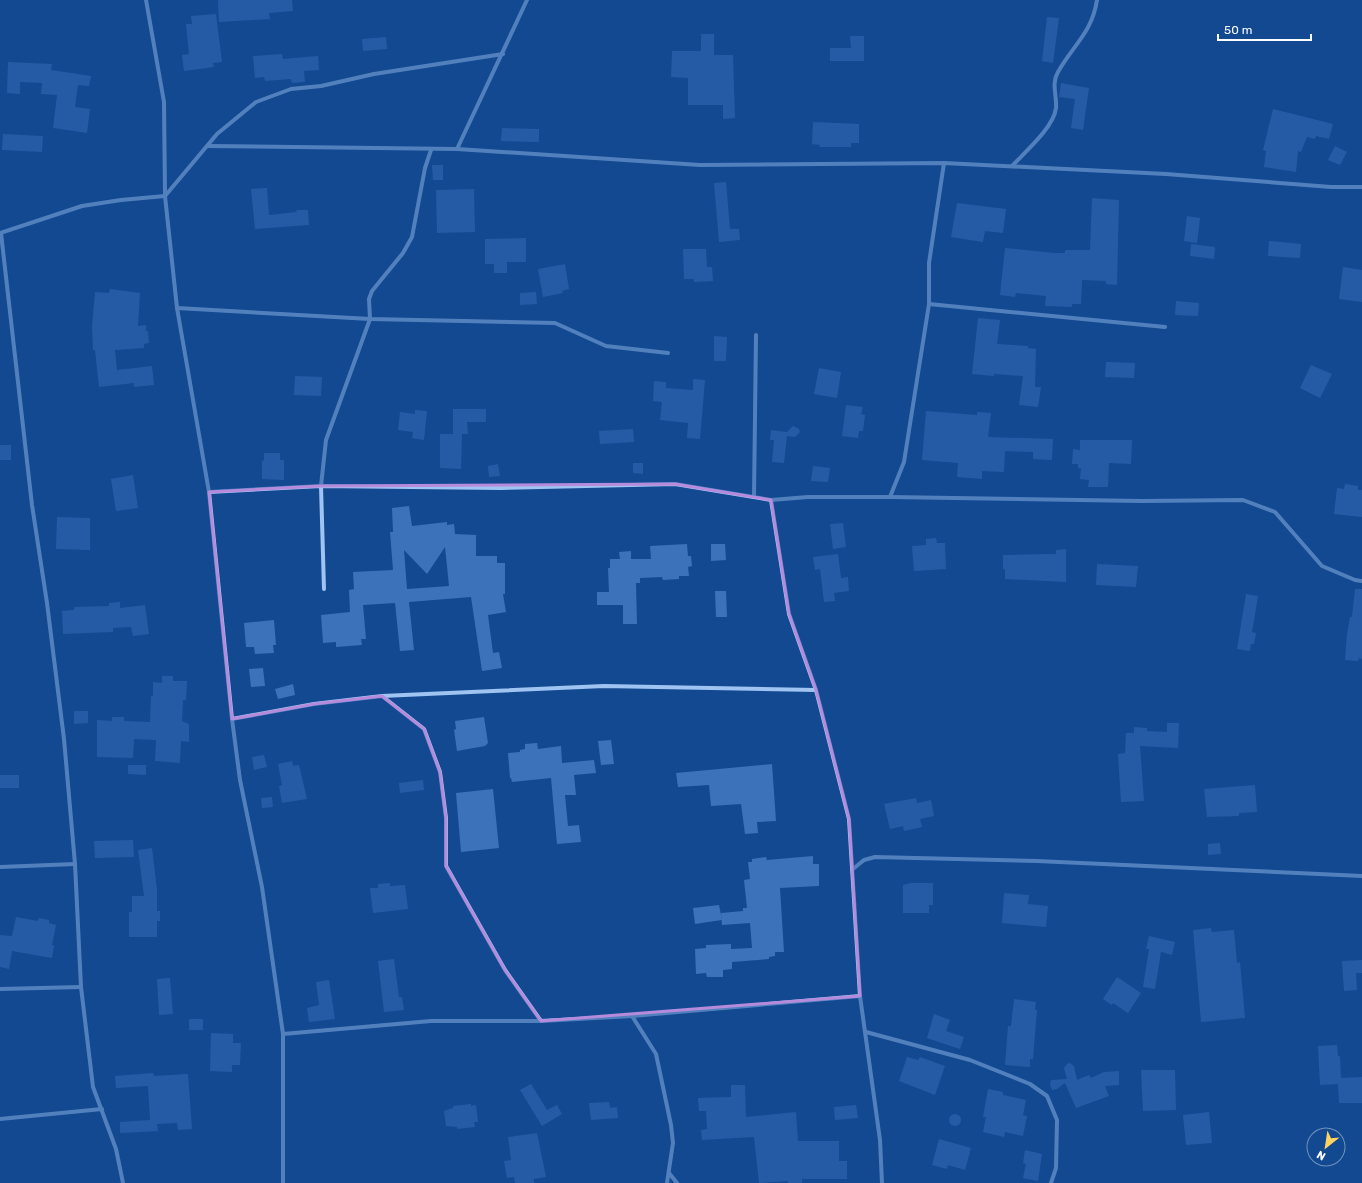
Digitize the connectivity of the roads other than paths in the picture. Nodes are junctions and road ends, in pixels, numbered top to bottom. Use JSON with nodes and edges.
{"nodes":[{"id":1,"x":146,"y":0,"type":"edge"},
{"id":2,"x":527,"y":0,"type":"edge"},
{"id":3,"x":1097,"y":0,"type":"edge"},
{"id":4,"x":503,"y":54,"type":"junction"},
{"id":5,"x":207,"y":146,"type":"junction"},
{"id":6,"x":457,"y":149,"type":"junction"},
{"id":7,"x":431,"y":150,"type":"junction"},
{"id":8,"x":944,"y":163,"type":"junction"},
{"id":9,"x":1012,"y":166,"type":"junction"},
{"id":10,"x":1362,"y":187,"type":"edge"},
{"id":11,"x":165,"y":196,"type":"junction"},
{"id":12,"x":1,"y":233,"type":"edge"},
{"id":13,"x":929,"y":304,"type":"junction"},
{"id":14,"x":177,"y":308,"type":"junction"},
{"id":15,"x":370,"y":319,"type":"junction"},
{"id":16,"x":1165,"y":328,"type":"dead end"},
{"id":17,"x":756,"y":335,"type":"dead end"},
{"id":18,"x":668,"y":353,"type":"dead end"},
{"id":19,"x":321,"y":486,"type":"junction"},
{"id":20,"x":209,"y":492,"type":"junction"},
{"id":21,"x":754,"y":497,"type":"junction"},
{"id":22,"x":890,"y":497,"type":"junction"},
{"id":23,"x":771,"y":500,"type":"junction"},
{"id":24,"x":1362,"y":581,"type":"edge"},
{"id":25,"x":324,"y":589,"type":"dead end"},
{"id":26,"x":816,"y":690,"type":"junction"},
{"id":27,"x":382,"y":696,"type":"junction"},
{"id":28,"x":232,"y":719,"type":"junction"},
{"id":29,"x":75,"y":864,"type":"junction"},
{"id":30,"x":0,"y":867,"type":"edge"},
{"id":31,"x":852,"y":869,"type":"junction"},
{"id":32,"x":1362,"y":876,"type":"edge"},
{"id":33,"x":82,"y":987,"type":"junction"},
{"id":34,"x":0,"y":989,"type":"edge"},
{"id":35,"x":860,"y":996,"type":"junction"},
{"id":36,"x":632,"y":1016,"type":"junction"},
{"id":37,"x":541,"y":1021,"type":"junction"},
{"id":38,"x":866,"y":1032,"type":"junction"},
{"id":39,"x":283,"y":1034,"type":"junction"},
{"id":40,"x":102,"y":1110,"type":"junction"},
{"id":41,"x":0,"y":1119,"type":"edge"},
{"id":42,"x":669,"y":1173,"type":"junction"},
{"id":43,"x":123,"y":1183,"type":"edge"},
{"id":44,"x":283,"y":1183,"type":"edge"},
{"id":45,"x":667,"y":1183,"type":"edge"},
{"id":46,"x":677,"y":1183,"type":"edge"},
{"id":47,"x":882,"y":1183,"type":"edge"},
{"id":48,"x":1051,"y":1183,"type":"edge"}],
"edges":[{"from":1,"to":11,"type":"street"},
{"from":2,"to":4,"type":"street"},
{"from":3,"to":9,"type":"street"},
{"from":4,"to":5,"type":"street"},
{"from":4,"to":6,"type":"street"},
{"from":5,"to":7,"type":"street"},
{"from":5,"to":11,"type":"street"},
{"from":6,"to":7,"type":"street"},
{"from":6,"to":8,"type":"street"},
{"from":7,"to":15,"type":"street"},
{"from":8,"to":9,"type":"street"},
{"from":8,"to":13,"type":"street"},
{"from":9,"to":10,"type":"street"},
{"from":11,"to":12,"type":"street"},
{"from":11,"to":14,"type":"street"},
{"from":12,"to":29,"type":"street"},
{"from":13,"to":16,"type":"street"},
{"from":13,"to":22,"type":"street"},
{"from":14,"to":15,"type":"street"},
{"from":14,"to":20,"type":"street"},
{"from":15,"to":18,"type":"street"},
{"from":15,"to":19,"type":"street"},
{"from":17,"to":21,"type":"street"},
{"from":19,"to":20,"type":"street"},
{"from":19,"to":21,"type":"street"},
{"from":19,"to":25,"type":"street"},
{"from":20,"to":28,"type":"street"},
{"from":21,"to":23,"type":"street"},
{"from":22,"to":23,"type":"street"},
{"from":22,"to":24,"type":"street"},
{"from":23,"to":26,"type":"street"},
{"from":26,"to":27,"type":"street"},
{"from":26,"to":31,"type":"street"},
{"from":27,"to":28,"type":"street"},
{"from":27,"to":37,"type":"street"},
{"from":28,"to":39,"type":"street"},
{"from":29,"to":30,"type":"street"},
{"from":29,"to":33,"type":"street"},
{"from":31,"to":32,"type":"street"},
{"from":31,"to":35,"type":"street"},
{"from":33,"to":34,"type":"street"},
{"from":33,"to":40,"type":"street"},
{"from":35,"to":36,"type":"street"},
{"from":35,"to":38,"type":"street"},
{"from":36,"to":37,"type":"street"},
{"from":36,"to":42,"type":"street"},
{"from":37,"to":39,"type":"street"},
{"from":38,"to":47,"type":"street"},
{"from":38,"to":48,"type":"street"},
{"from":39,"to":44,"type":"street"},
{"from":40,"to":41,"type":"street"},
{"from":40,"to":43,"type":"street"},
{"from":42,"to":45,"type":"street"},
{"from":42,"to":46,"type":"street"}]}
